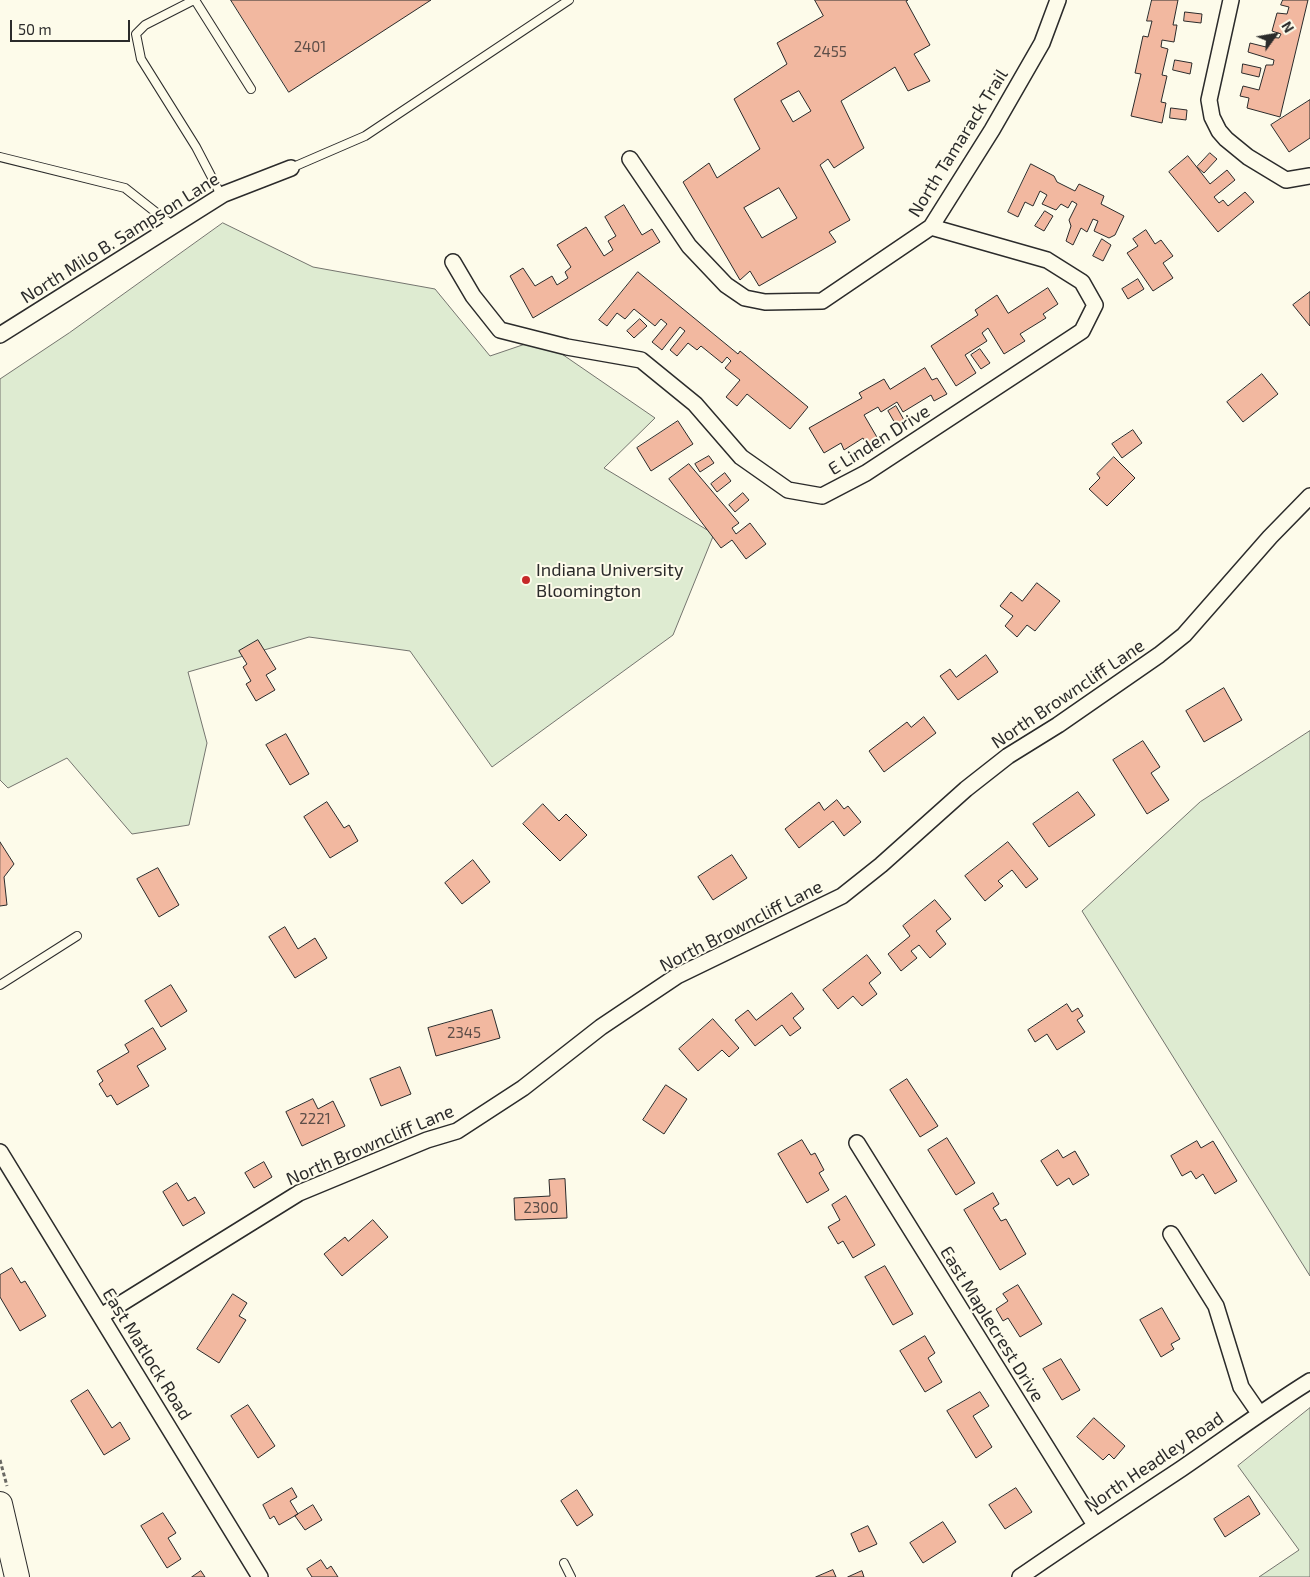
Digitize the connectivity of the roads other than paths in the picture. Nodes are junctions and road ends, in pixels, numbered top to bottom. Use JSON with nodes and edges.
{"nodes":[{"id":1,"x":194,"y":0,"type":"edge"},
{"id":2,"x":569,"y":0,"type":"edge"},
{"id":3,"x":1058,"y":0,"type":"edge"},
{"id":4,"x":1231,"y":0,"type":"edge"},
{"id":5,"x":251,"y":89,"type":"dead end"},
{"id":6,"x":0,"y":157,"type":"edge"},
{"id":7,"x":630,"y":159,"type":"dead end"},
{"id":8,"x":291,"y":168,"type":"joint"},
{"id":9,"x":1310,"y":176,"type":"edge"},
{"id":10,"x":221,"y":195,"type":"junction"},
{"id":11,"x":172,"y":225,"type":"junction"},
{"id":12,"x":931,"y":227,"type":"junction"},
{"id":13,"x":453,"y":262,"type":"dead end"},
{"id":14,"x":0,"y":335,"type":"edge"},
{"id":15,"x":1310,"y":496,"type":"edge"},
{"id":16,"x":77,"y":936,"type":"dead end"},
{"id":17,"x":0,"y":985,"type":"edge"},
{"id":18,"x":857,"y":1143,"type":"dead end"},
{"id":19,"x":0,"y":1152,"type":"edge"},
{"id":20,"x":1171,"y":1234,"type":"dead end"},
{"id":21,"x":102,"y":1316,"type":"junction"},
{"id":22,"x":1310,"y":1381,"type":"edge"},
{"id":23,"x":1259,"y":1413,"type":"junction"},
{"id":24,"x":0,"y":1504,"type":"edge"},
{"id":25,"x":1095,"y":1525,"type":"junction"},
{"id":26,"x":564,"y":1563,"type":"dead end"},
{"id":27,"x":18,"y":1577,"type":"edge"},
{"id":28,"x":260,"y":1577,"type":"edge"},
{"id":29,"x":571,"y":1577,"type":"edge"},
{"id":30,"x":1020,"y":1577,"type":"edge"}],
"edges":[{"from":1,"to":5,"type":"lane"},
{"from":1,"to":10,"type":"lane"},
{"from":2,"to":8,"type":"lane"},
{"from":3,"to":12,"type":"street","name":"North Tamarack Trail"},
{"from":4,"to":9,"type":"street"},
{"from":6,"to":11,"type":"lane"},
{"from":7,"to":12,"type":"street","name":"North Tamarack Trail"},
{"from":8,"to":10,"type":"street","name":"North Milo B. Sampson Lane"},
{"from":10,"to":11,"type":"street","name":"North Milo B. Sampson Lane"},
{"from":11,"to":14,"type":"street","name":"North Milo B. Sampson Lane"},
{"from":12,"to":13,"type":"street","name":"E Linden Drive"},
{"from":15,"to":21,"type":"street","name":"North Browncliff Lane"},
{"from":16,"to":17,"type":"lane"},
{"from":18,"to":25,"type":"street","name":"East Maplecrest Drive"},
{"from":19,"to":21,"type":"street","name":"East Matlock Road"},
{"from":20,"to":23,"type":"street"},
{"from":21,"to":28,"type":"street","name":"East Matlock Road"},
{"from":22,"to":23,"type":"street","name":"North Headley Road"},
{"from":23,"to":25,"type":"street","name":"North Headley Road"},
{"from":24,"to":27,"type":"highway"},
{"from":25,"to":30,"type":"street","name":"North Headley Road"},
{"from":26,"to":29,"type":"lane"}]}
